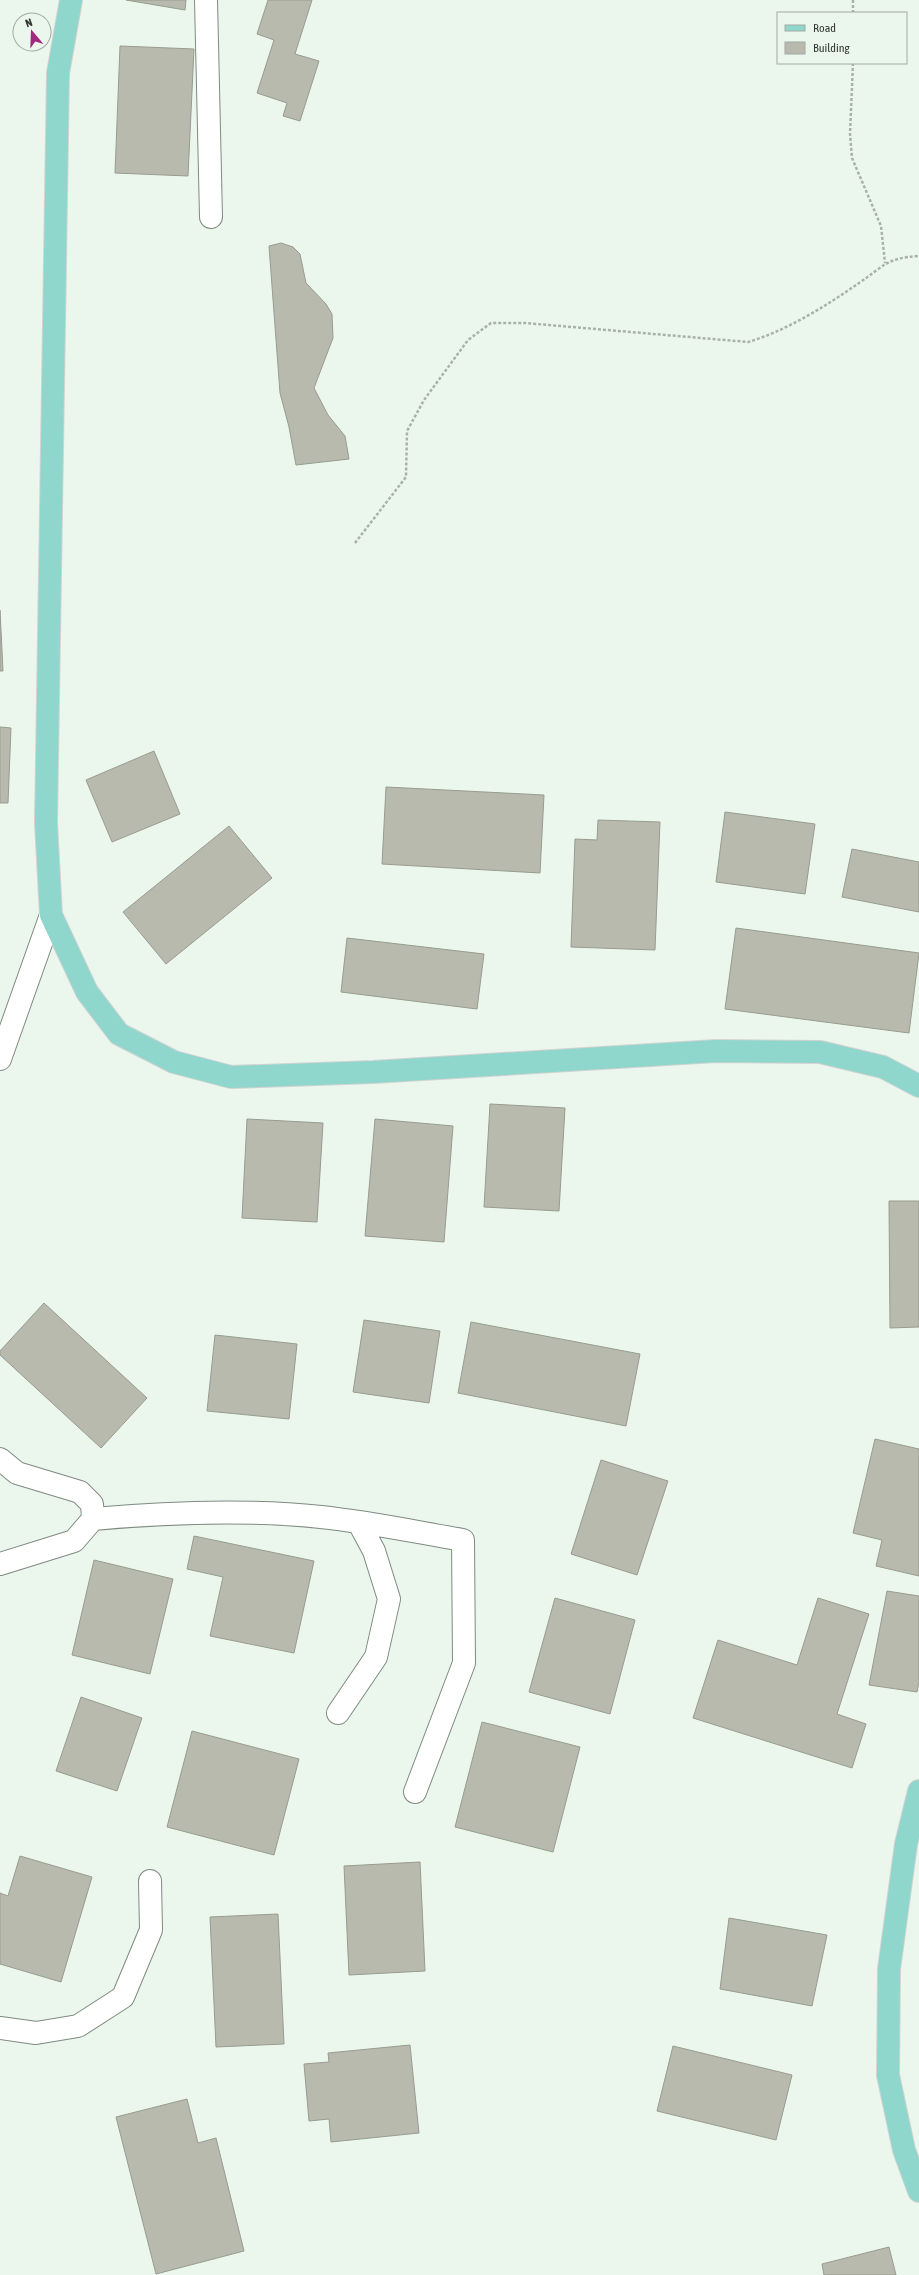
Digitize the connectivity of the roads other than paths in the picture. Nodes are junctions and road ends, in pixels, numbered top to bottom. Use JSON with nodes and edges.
{"nodes":[{"id":1,"x":71,"y":0,"type":"edge"},
{"id":2,"x":206,"y":0,"type":"edge"},
{"id":3,"x":211,"y":217,"type":"dead end"},
{"id":4,"x":51,"y":915,"type":"junction"},
{"id":5,"x":0,"y":1059,"type":"edge"},
{"id":6,"x":919,"y":1086,"type":"edge"},
{"id":7,"x":0,"y":1458,"type":"edge"},
{"id":8,"x":93,"y":1519,"type":"junction"},
{"id":9,"x":360,"y":1523,"type":"junction"},
{"id":10,"x":0,"y":1564,"type":"edge"},
{"id":11,"x":338,"y":1713,"type":"dead end"},
{"id":12,"x":919,"y":1791,"type":"edge"},
{"id":13,"x":415,"y":1792,"type":"dead end"},
{"id":14,"x":150,"y":1881,"type":"dead end"},
{"id":15,"x":0,"y":2028,"type":"edge"},
{"id":16,"x":919,"y":2191,"type":"edge"}],
"edges":[{"from":1,"to":4,"type":"main road"},
{"from":2,"to":3,"type":"street"},
{"from":4,"to":5,"type":"street"},
{"from":4,"to":6,"type":"main road"},
{"from":7,"to":8,"type":"street"},
{"from":8,"to":9,"type":"street"},
{"from":8,"to":10,"type":"street"},
{"from":9,"to":11,"type":"street"},
{"from":9,"to":13,"type":"street"},
{"from":12,"to":16,"type":"main road"},
{"from":14,"to":15,"type":"street"}]}
